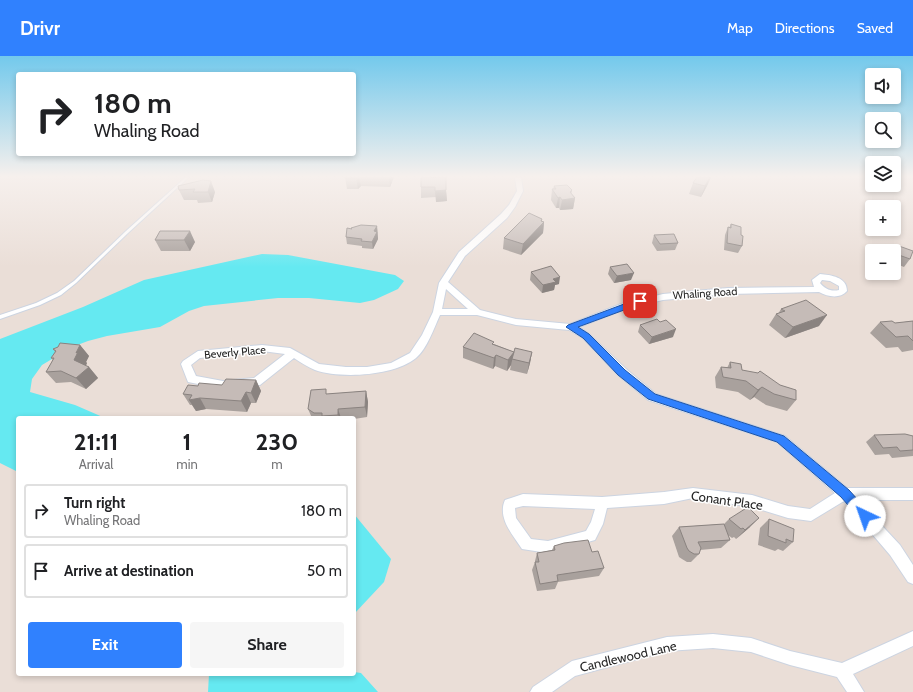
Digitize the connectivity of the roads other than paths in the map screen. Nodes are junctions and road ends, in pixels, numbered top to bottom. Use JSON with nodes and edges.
{"nodes":[{"id":1,"x":156,"y":207,"type":"edge"},
{"id":2,"x":511,"y":207,"type":"edge"},
{"id":3,"x":443,"y":283,"type":"junction"},
{"id":4,"x":820,"y":288,"type":"dead end"},
{"id":5,"x":437,"y":312,"type":"junction"},
{"id":6,"x":478,"y":312,"type":"junction"},
{"id":7,"x":0,"y":316,"type":"edge"},
{"id":8,"x":571,"y":327,"type":"junction"},
{"id":9,"x":293,"y":353,"type":"junction"},
{"id":10,"x":845,"y":494,"type":"junction"},
{"id":11,"x":913,"y":494,"type":"edge"},
{"id":12,"x":602,"y":503,"type":"junction"},
{"id":13,"x":913,"y":577,"type":"edge"},
{"id":14,"x":913,"y":638,"type":"edge"},
{"id":15,"x":842,"y":671,"type":"junction"},
{"id":16,"x":538,"y":692,"type":"edge"},
{"id":17,"x":856,"y":692,"type":"edge"}],
"edges":[{"from":1,"to":7,"type":"lane"},
{"from":2,"to":3,"type":"street"},
{"from":3,"to":5,"type":"street","name":"Beverly Place"},
{"from":3,"to":6,"type":"street"},
{"from":4,"to":8,"type":"street","name":"Whaling Road"},
{"from":5,"to":6,"type":"street"},
{"from":5,"to":9,"type":"street","name":"Beverly Place"},
{"from":6,"to":8,"type":"street"},
{"from":8,"to":10,"type":"street"},
{"from":9,"to":9,"type":"street","name":"Beverly Place"},
{"from":10,"to":11,"type":"street"},
{"from":10,"to":12,"type":"street","name":"Conant Place"},
{"from":10,"to":13,"type":"street"},
{"from":12,"to":12,"type":"street","name":"Conant Place"},
{"from":14,"to":15,"type":"street"},
{"from":15,"to":16,"type":"street","name":"Candlewood Lane"},
{"from":15,"to":17,"type":"street"}]}
